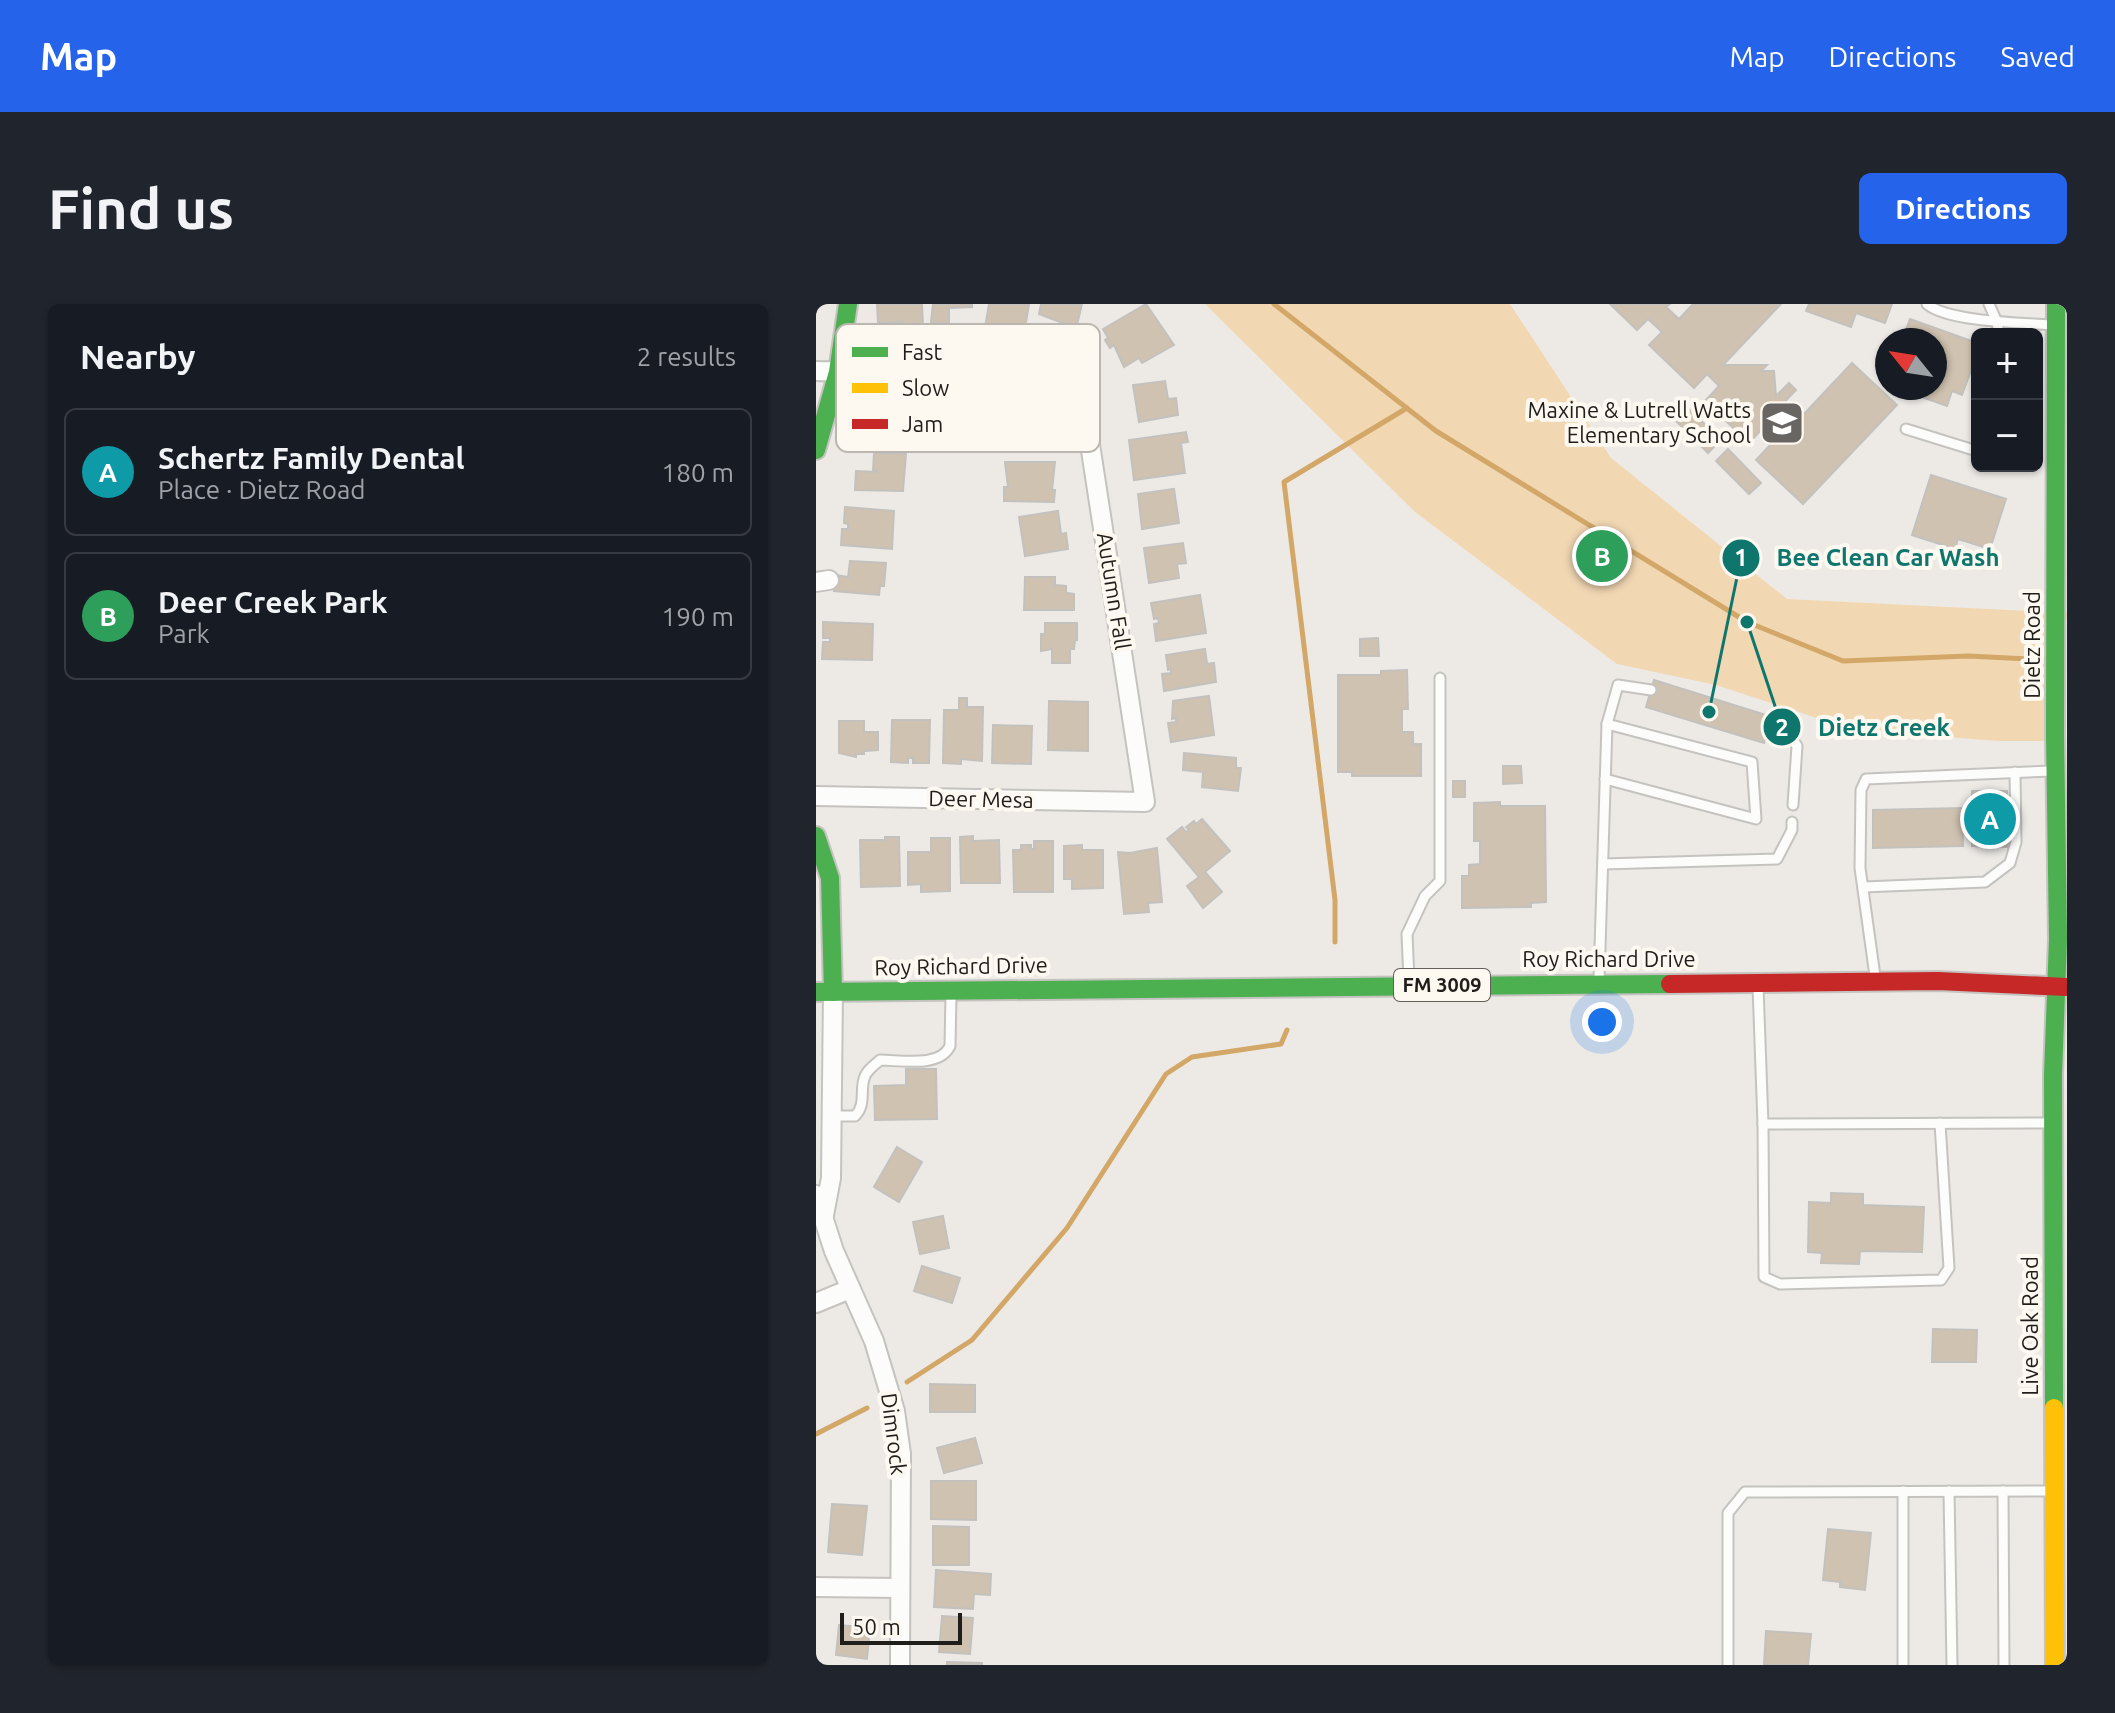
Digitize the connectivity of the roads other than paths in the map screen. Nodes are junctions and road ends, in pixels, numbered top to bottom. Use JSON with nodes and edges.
{"nodes":[{"id":1,"x":848,"y":304,"type":"edge"},
{"id":2,"x":1927,"y":304,"type":"edge"},
{"id":3,"x":1989,"y":304,"type":"edge"},
{"id":4,"x":2056,"y":304,"type":"edge"},
{"id":5,"x":1997,"y":322,"type":"junction"},
{"id":6,"x":845,"y":324,"type":"edge"},
{"id":7,"x":2056,"y":325,"type":"junction"},
{"id":8,"x":1998,"y":328,"type":"edge"},
{"id":9,"x":816,"y":371,"type":"edge"},
{"id":10,"x":836,"y":372,"type":"edge"},
{"id":11,"x":836,"y":379,"type":"edge"},
{"id":12,"x":1906,"y":429,"type":"dead end"},
{"id":13,"x":2056,"y":443,"type":"edge"},
{"id":14,"x":1971,"y":449,"type":"edge"},
{"id":15,"x":816,"y":450,"type":"edge"},
{"id":16,"x":1091,"y":452,"type":"edge"},
{"id":17,"x":1440,"y":678,"type":"dead end"},
{"id":18,"x":1651,"y":690,"type":"dead end"},
{"id":19,"x":1607,"y":724,"type":"junction"},
{"id":20,"x":1770,"y":725,"type":"dead end"},
{"id":21,"x":2056,"y":770,"type":"junction"},
{"id":22,"x":2015,"y":772,"type":"junction"},
{"id":23,"x":1605,"y":779,"type":"junction"},
{"id":24,"x":816,"y":796,"type":"edge"},
{"id":25,"x":1145,"y":802,"type":"joint"},
{"id":26,"x":1793,"y":805,"type":"dead end"},
{"id":27,"x":1792,"y":822,"type":"dead end"},
{"id":28,"x":816,"y":836,"type":"edge"},
{"id":29,"x":1603,"y":864,"type":"junction"},
{"id":30,"x":1864,"y":887,"type":"junction"},
{"id":31,"x":1758,"y":982,"type":"junction"},
{"id":32,"x":1875,"y":982,"type":"junction"},
{"id":33,"x":1599,"y":983,"type":"junction"},
{"id":34,"x":1409,"y":985,"type":"junction"},
{"id":35,"x":2061,"y":987,"type":"edge"},
{"id":36,"x":951,"y":990,"type":"junction"},
{"id":37,"x":825,"y":992,"type":"edge"},
{"id":38,"x":832,"y":1116,"type":"junction"},
{"id":39,"x":1940,"y":1123,"type":"junction"},
{"id":40,"x":2053,"y":1123,"type":"junction"},
{"id":41,"x":1763,"y":1124,"type":"junction"},
{"id":42,"x":816,"y":1195,"type":"edge"},
{"id":43,"x":824,"y":1215,"type":"junction"},
{"id":44,"x":2060,"y":1262,"type":"edge"},
{"id":45,"x":850,"y":1289,"type":"junction"},
{"id":46,"x":816,"y":1303,"type":"edge"},
{"id":47,"x":2060,"y":1363,"type":"edge"},
{"id":48,"x":1903,"y":1491,"type":"junction"},
{"id":49,"x":1949,"y":1491,"type":"junction"},
{"id":50,"x":2003,"y":1491,"type":"junction"},
{"id":51,"x":2054,"y":1491,"type":"junction"},
{"id":52,"x":816,"y":1587,"type":"edge"},
{"id":53,"x":900,"y":1588,"type":"junction"},
{"id":54,"x":900,"y":1665,"type":"edge"},
{"id":55,"x":1728,"y":1665,"type":"edge"},
{"id":56,"x":1903,"y":1665,"type":"edge"},
{"id":57,"x":1952,"y":1665,"type":"edge"},
{"id":58,"x":2004,"y":1665,"type":"edge"},
{"id":59,"x":2055,"y":1665,"type":"edge"}],
"edges":[{"from":1,"to":6,"type":"street"},
{"from":2,"to":5,"type":"lane"},
{"from":3,"to":5,"type":"lane"},
{"from":4,"to":7,"type":"street","name":"Dietz Road"},
{"from":5,"to":7,"type":"lane"},
{"from":5,"to":8,"type":"lane"},
{"from":7,"to":13,"type":"street","name":"Dietz Road"},
{"from":9,"to":10,"type":"street"},
{"from":11,"to":15,"type":"street"},
{"from":12,"to":14,"type":"lane"},
{"from":13,"to":21,"type":"street","name":"Dietz Road"},
{"from":16,"to":25,"type":"street","name":"Autumn Fall"},
{"from":17,"to":34,"type":"lane"},
{"from":18,"to":19,"type":"lane"},
{"from":19,"to":23,"type":"lane"},
{"from":19,"to":23,"type":"lane"},
{"from":20,"to":26,"type":"lane"},
{"from":21,"to":22,"type":"lane"},
{"from":21,"to":35,"type":"street","name":"Dietz Road"},
{"from":22,"to":30,"type":"lane"},
{"from":22,"to":30,"type":"lane"},
{"from":23,"to":29,"type":"lane"},
{"from":24,"to":25,"type":"street","name":"Deer Mesa"},
{"from":27,"to":29,"type":"lane"},
{"from":28,"to":37,"type":"street"},
{"from":29,"to":33,"type":"lane"},
{"from":30,"to":32,"type":"lane"},
{"from":31,"to":32,"type":"street","name":"Roy Richard Drive","number":"FM 3009"},
{"from":31,"to":33,"type":"street","name":"Roy Richard Drive","number":"FM 3009"},
{"from":31,"to":41,"type":"lane"},
{"from":32,"to":35,"type":"street","name":"Roy Richard Drive","number":"FM 3009"},
{"from":33,"to":34,"type":"street","name":"Roy Richard Drive","number":"FM 3009"},
{"from":34,"to":36,"type":"street","name":"Roy Richard Drive","number":"FM 3009"},
{"from":35,"to":40,"type":"street","name":"Live Oak Road"},
{"from":36,"to":37,"type":"street","name":"Roy Richard Drive","number":"FM 3009"},
{"from":36,"to":38,"type":"lane"},
{"from":37,"to":38,"type":"street","name":"Dimrock"},
{"from":38,"to":43,"type":"street","name":"Dimrock"},
{"from":39,"to":40,"type":"lane"},
{"from":39,"to":41,"type":"lane"},
{"from":39,"to":41,"type":"lane"},
{"from":40,"to":44,"type":"street","name":"Live Oak Road"},
{"from":42,"to":43,"type":"street","name":"Dimrock"},
{"from":43,"to":45,"type":"street","name":"Dimrock"},
{"from":44,"to":47,"type":"street","name":"Live Oak Road"},
{"from":45,"to":46,"type":"street"},
{"from":45,"to":53,"type":"street","name":"Dimrock"},
{"from":47,"to":51,"type":"street","name":"Live Oak Road"},
{"from":48,"to":49,"type":"lane"},
{"from":48,"to":55,"type":"lane"},
{"from":48,"to":56,"type":"lane"},
{"from":49,"to":50,"type":"lane"},
{"from":49,"to":57,"type":"lane"},
{"from":50,"to":51,"type":"lane"},
{"from":50,"to":58,"type":"lane"},
{"from":51,"to":59,"type":"street","name":"Live Oak Road"},
{"from":52,"to":53,"type":"street"},
{"from":53,"to":54,"type":"street","name":"Dimrock"}]}
